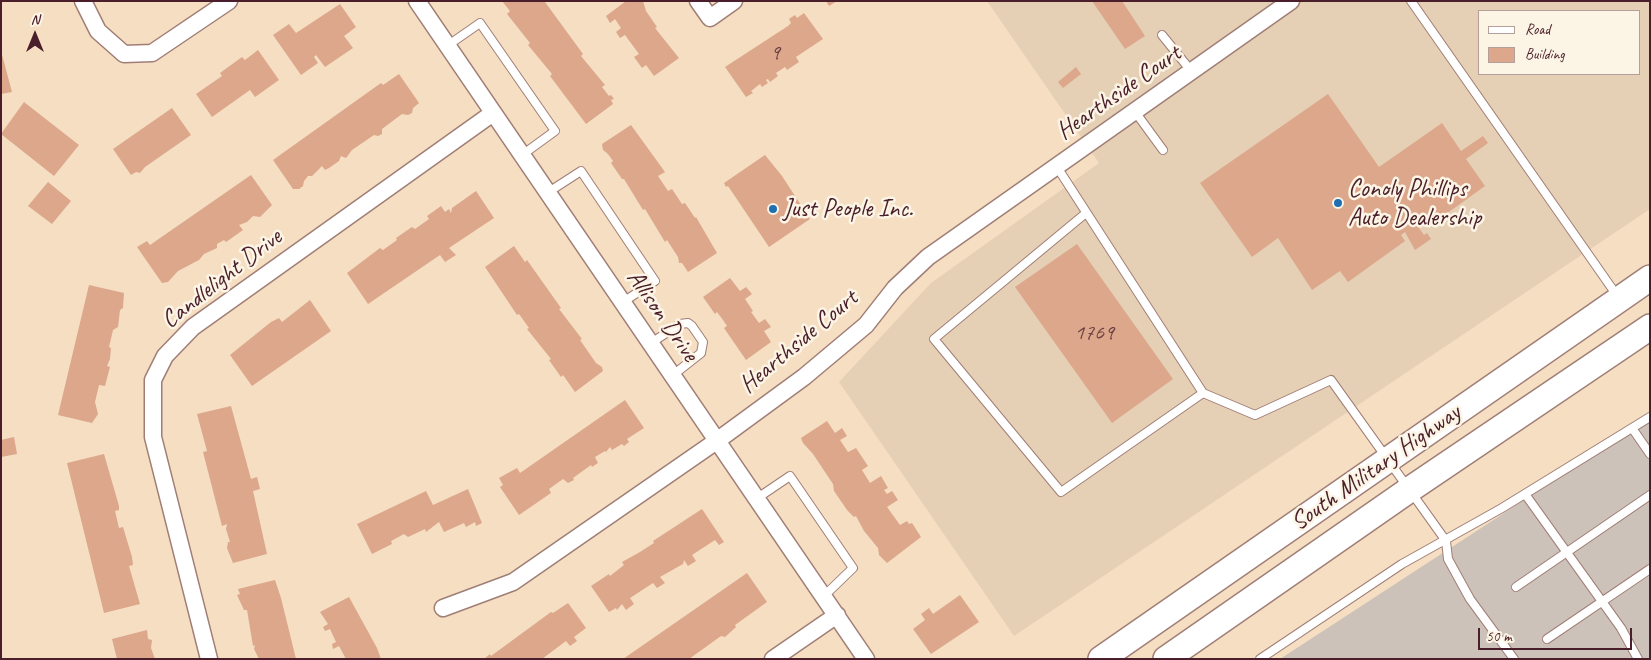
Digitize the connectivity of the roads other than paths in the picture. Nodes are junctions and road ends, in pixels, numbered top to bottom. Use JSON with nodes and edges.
{"nodes":[{"id":1,"x":84,"y":1,"type":"edge"},
{"id":2,"x":229,"y":1,"type":"edge"},
{"id":3,"x":417,"y":1,"type":"edge"},
{"id":4,"x":698,"y":1,"type":"edge"},
{"id":5,"x":734,"y":1,"type":"edge"},
{"id":6,"x":1291,"y":1,"type":"edge"},
{"id":7,"x":1411,"y":1,"type":"edge"},
{"id":8,"x":1162,"y":35,"type":"dead end"},
{"id":9,"x":447,"y":46,"type":"junction"},
{"id":10,"x":1192,"y":72,"type":"junction"},
{"id":11,"x":1136,"y":113,"type":"junction"},
{"id":12,"x":492,"y":114,"type":"junction"},
{"id":13,"x":1163,"y":150,"type":"dead end"},
{"id":14,"x":522,"y":156,"type":"junction"},
{"id":15,"x":1057,"y":167,"type":"junction"},
{"id":16,"x":547,"y":193,"type":"junction"},
{"id":17,"x":1086,"y":212,"type":"junction"},
{"id":18,"x":1650,"y":278,"type":"edge"},
{"id":19,"x":1619,"y":299,"type":"junction"},
{"id":20,"x":622,"y":302,"type":"junction"},
{"id":21,"x":1650,"y":327,"type":"edge"},
{"id":22,"x":651,"y":343,"type":"junction"},
{"id":23,"x":673,"y":375,"type":"junction"},
{"id":24,"x":1203,"y":393,"type":"junction"},
{"id":25,"x":1650,"y":417,"type":"edge"},
{"id":26,"x":1632,"y":428,"type":"junction"},
{"id":27,"x":718,"y":440,"type":"junction"},
{"id":28,"x":1650,"y":454,"type":"edge"},
{"id":29,"x":1389,"y":459,"type":"junction"},
{"id":30,"x":1409,"y":490,"type":"junction"},
{"id":31,"x":1525,"y":494,"type":"junction"},
{"id":32,"x":1650,"y":495,"type":"edge"},
{"id":33,"x":756,"y":498,"type":"junction"},
{"id":34,"x":1446,"y":540,"type":"junction"},
{"id":35,"x":1566,"y":552,"type":"junction"},
{"id":36,"x":1650,"y":569,"type":"edge"},
{"id":37,"x":1516,"y":587,"type":"dead end"},
{"id":38,"x":824,"y":596,"type":"junction"},
{"id":39,"x":1602,"y":602,"type":"junction"},
{"id":40,"x":443,"y":608,"type":"dead end"},
{"id":41,"x":838,"y":615,"type":"junction"},
{"id":42,"x":1547,"y":639,"type":"dead end"},
{"id":43,"x":1264,"y":658,"type":"edge"},
{"id":44,"x":209,"y":659,"type":"edge"},
{"id":45,"x":773,"y":659,"type":"edge"},
{"id":46,"x":866,"y":659,"type":"edge"},
{"id":47,"x":1102,"y":659,"type":"edge"},
{"id":48,"x":1166,"y":659,"type":"edge"},
{"id":49,"x":1514,"y":659,"type":"edge"},
{"id":50,"x":1638,"y":659,"type":"edge"}],
"edges":[{"from":1,"to":2,"type":"street"},
{"from":3,"to":9,"type":"street","name":"Allison Drive"},
{"from":4,"to":5,"type":"street"},
{"from":6,"to":10,"type":"street","name":"Hearthside Court"},
{"from":7,"to":19,"type":"lane"},
{"from":8,"to":10,"type":"lane"},
{"from":9,"to":12,"type":"street","name":"Allison Drive"},
{"from":9,"to":14,"type":"lane"},
{"from":10,"to":11,"type":"street","name":"Hearthside Court"},
{"from":11,"to":13,"type":"lane"},
{"from":11,"to":15,"type":"street","name":"Hearthside Court"},
{"from":12,"to":14,"type":"street","name":"Allison Drive"},
{"from":12,"to":44,"type":"street","name":"Candlelight Drive"},
{"from":14,"to":16,"type":"street","name":"Allison Drive"},
{"from":15,"to":17,"type":"lane"},
{"from":15,"to":27,"type":"street","name":"Hearthside Court"},
{"from":16,"to":20,"type":"street","name":"Allison Drive"},
{"from":16,"to":20,"type":"lane"},
{"from":17,"to":24,"type":"lane"},
{"from":17,"to":24,"type":"lane"},
{"from":18,"to":19,"type":"main road","name":"South Military Highway"},
{"from":19,"to":29,"type":"main road","name":"South Military Highway"},
{"from":20,"to":22,"type":"street","name":"Allison Drive"},
{"from":21,"to":30,"type":"main road","name":"South Military Highway"},
{"from":22,"to":23,"type":"street","name":"Allison Drive"},
{"from":22,"to":23,"type":"lane"},
{"from":23,"to":27,"type":"street","name":"Allison Drive"},
{"from":24,"to":29,"type":"lane"},
{"from":25,"to":26,"type":"lane"},
{"from":26,"to":28,"type":"lane"},
{"from":26,"to":31,"type":"lane"},
{"from":27,"to":33,"type":"street","name":"Allison Drive"},
{"from":27,"to":40,"type":"street","name":"Hearthside Court"},
{"from":29,"to":30,"type":"lane"},
{"from":29,"to":47,"type":"main road","name":"South Military Highway"},
{"from":30,"to":34,"type":"lane"},
{"from":30,"to":48,"type":"main road","name":"South Military Highway"},
{"from":31,"to":34,"type":"lane"},
{"from":31,"to":35,"type":"lane"},
{"from":32,"to":35,"type":"lane"},
{"from":33,"to":38,"type":"street","name":"Allison Drive"},
{"from":33,"to":38,"type":"lane"},
{"from":34,"to":43,"type":"lane"},
{"from":34,"to":49,"type":"lane"},
{"from":35,"to":37,"type":"lane"},
{"from":35,"to":39,"type":"lane"},
{"from":36,"to":39,"type":"lane"},
{"from":38,"to":41,"type":"street","name":"Allison Drive"},
{"from":39,"to":42,"type":"lane"},
{"from":39,"to":50,"type":"lane"},
{"from":41,"to":45,"type":"street"},
{"from":41,"to":46,"type":"street","name":"Allison Drive"}]}
